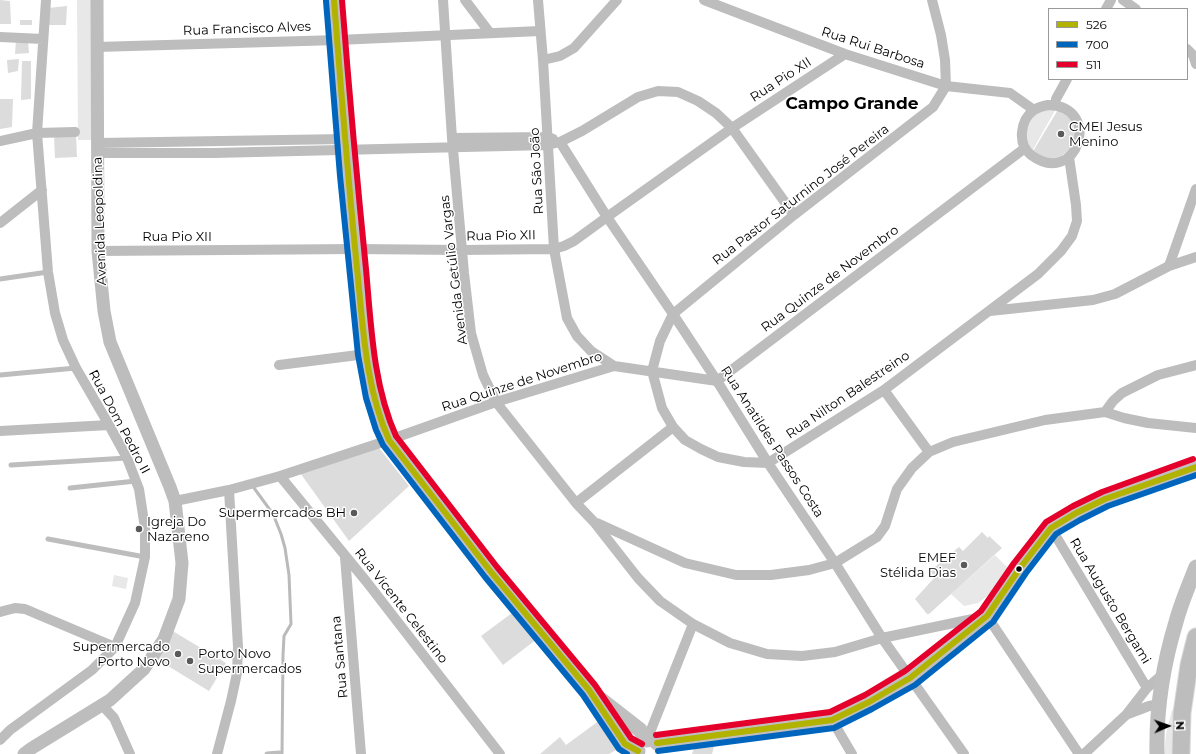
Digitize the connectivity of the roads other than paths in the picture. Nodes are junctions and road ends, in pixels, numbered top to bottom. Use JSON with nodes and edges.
{"nodes":[{"id":1,"x":46,"y":0,"type":"edge"},
{"id":2,"x":97,"y":0,"type":"edge"},
{"id":3,"x":334,"y":0,"type":"edge"},
{"id":4,"x":443,"y":0,"type":"edge"},
{"id":5,"x":465,"y":0,"type":"edge"},
{"id":6,"x":538,"y":0,"type":"edge"},
{"id":7,"x":617,"y":0,"type":"edge"},
{"id":8,"x":704,"y":0,"type":"edge"},
{"id":9,"x":932,"y":0,"type":"edge"},
{"id":10,"x":1123,"y":0,"type":"edge"},
{"id":11,"x":1135,"y":8,"type":"edge"},
{"id":12,"x":540,"y":31,"type":"junction"},
{"id":13,"x":490,"y":33,"type":"junction"},
{"id":14,"x":446,"y":35,"type":"junction"},
{"id":15,"x":0,"y":37,"type":"edge"},
{"id":16,"x":43,"y":39,"type":"junction"},
{"id":17,"x":338,"y":40,"type":"junction"},
{"id":18,"x":98,"y":47,"type":"junction"},
{"id":19,"x":845,"y":54,"type":"junction"},
{"id":20,"x":543,"y":60,"type":"junction"},
{"id":21,"x":1066,"y":80,"type":"edge"},
{"id":22,"x":946,"y":86,"type":"junction"},
{"id":23,"x":1055,"y":105,"type":"junction"},
{"id":24,"x":1034,"y":110,"type":"junction"},
{"id":25,"x":732,"y":128,"type":"junction"},
{"id":26,"x":75,"y":132,"type":"dead end"},
{"id":27,"x":37,"y":133,"type":"junction"},
{"id":28,"x":0,"y":140,"type":"edge"},
{"id":29,"x":214,"y":141,"type":"junction"},
{"id":30,"x":548,"y":141,"type":"junction"},
{"id":31,"x":194,"y":142,"type":"junction"},
{"id":32,"x":560,"y":142,"type":"junction"},
{"id":33,"x":453,"y":143,"type":"junction"},
{"id":34,"x":346,"y":144,"type":"junction"},
{"id":35,"x":98,"y":148,"type":"junction"},
{"id":36,"x":1024,"y":148,"type":"junction"},
{"id":37,"x":194,"y":153,"type":"junction"},
{"id":38,"x":214,"y":153,"type":"junction"},
{"id":39,"x":1069,"y":157,"type":"junction"},
{"id":40,"x":1196,"y":189,"type":"edge"},
{"id":41,"x":42,"y":190,"type":"junction"},
{"id":42,"x":794,"y":215,"type":"junction"},
{"id":43,"x":607,"y":217,"type":"junction"},
{"id":44,"x":0,"y":223,"type":"edge"},
{"id":45,"x":356,"y":248,"type":"junction"},
{"id":46,"x":554,"y":249,"type":"junction"},
{"id":47,"x":462,"y":250,"type":"junction"},
{"id":48,"x":98,"y":251,"type":"junction"},
{"id":49,"x":1196,"y":257,"type":"edge"},
{"id":50,"x":1169,"y":266,"type":"junction"},
{"id":51,"x":48,"y":272,"type":"junction"},
{"id":52,"x":0,"y":279,"type":"edge"},
{"id":53,"x":988,"y":311,"type":"junction"},
{"id":54,"x":673,"y":314,"type":"junction"},
{"id":55,"x":366,"y":354,"type":"junction"},
{"id":56,"x":279,"y":365,"type":"dead end"},
{"id":57,"x":1196,"y":365,"type":"edge"},
{"id":58,"x":614,"y":366,"type":"junction"},
{"id":59,"x":76,"y":368,"type":"junction"},
{"id":60,"x":652,"y":371,"type":"junction"},
{"id":61,"x":0,"y":375,"type":"edge"},
{"id":62,"x":717,"y":381,"type":"junction"},
{"id":63,"x":884,"y":390,"type":"junction"},
{"id":64,"x":496,"y":402,"type":"junction"},
{"id":65,"x":1105,"y":412,"type":"junction"},
{"id":66,"x":109,"y":425,"type":"junction"},
{"id":67,"x":673,"y":427,"type":"junction"},
{"id":68,"x":1196,"y":428,"type":"edge"},
{"id":69,"x":0,"y":431,"type":"edge"},
{"id":70,"x":389,"y":440,"type":"junction"},
{"id":71,"x":929,"y":452,"type":"junction"},
{"id":72,"x":126,"y":458,"type":"junction"},
{"id":73,"x":768,"y":463,"type":"junction"},
{"id":74,"x":11,"y":465,"type":"dead end"},
{"id":75,"x":1196,"y":467,"type":"edge"},
{"id":76,"x":280,"y":476,"type":"junction"},
{"id":77,"x":136,"y":481,"type":"junction"},
{"id":78,"x":70,"y":488,"type":"dead end"},
{"id":79,"x":228,"y":490,"type":"junction"},
{"id":80,"x":175,"y":501,"type":"junction"},
{"id":81,"x":576,"y":503,"type":"junction"},
{"id":82,"x":594,"y":522,"type":"junction"},
{"id":83,"x":1051,"y":528,"type":"junction"},
{"id":84,"x":48,"y":539,"type":"dead end"},
{"id":85,"x":145,"y":557,"type":"junction"},
{"id":86,"x":345,"y":557,"type":"junction"},
{"id":87,"x":835,"y":563,"type":"junction"},
{"id":88,"x":1196,"y":567,"type":"edge"},
{"id":89,"x":0,"y":612,"type":"edge"},
{"id":90,"x":987,"y":616,"type":"junction"},
{"id":91,"x":693,"y":624,"type":"junction"},
{"id":92,"x":1196,"y":637,"type":"edge"},
{"id":93,"x":882,"y":638,"type":"junction"},
{"id":94,"x":115,"y":647,"type":"junction"},
{"id":95,"x":1163,"y":674,"type":"junction"},
{"id":96,"x":910,"y":678,"type":"junction"},
{"id":97,"x":1147,"y":688,"type":"junction"},
{"id":98,"x":589,"y":690,"type":"junction"},
{"id":99,"x":1160,"y":704,"type":"junction"},
{"id":100,"x":102,"y":705,"type":"junction"},
{"id":101,"x":1126,"y":715,"type":"junction"},
{"id":102,"x":832,"y":720,"type":"junction"},
{"id":103,"x":0,"y":740,"type":"edge"},
{"id":104,"x":645,"y":750,"type":"edge"},
{"id":105,"x":30,"y":752,"type":"edge"},
{"id":106,"x":280,"y":753,"type":"edge"},
{"id":107,"x":130,"y":754,"type":"edge"},
{"id":108,"x":217,"y":754,"type":"edge"},
{"id":109,"x":267,"y":754,"type":"edge"},
{"id":110,"x":361,"y":754,"type":"edge"},
{"id":111,"x":500,"y":754,"type":"edge"},
{"id":112,"x":852,"y":754,"type":"edge"},
{"id":113,"x":964,"y":754,"type":"edge"},
{"id":114,"x":1079,"y":754,"type":"edge"},
{"id":115,"x":1084,"y":754,"type":"edge"},
{"id":116,"x":1156,"y":754,"type":"edge"},
{"id":117,"x":1181,"y":754,"type":"edge"}],
"edges":[{"from":1,"to":16,"type":"street","name":"Rua Dom Pedro II"},
{"from":2,"to":18,"type":"street","name":"Avenida Leopoldina"},
{"from":3,"to":17,"type":"main road"},
{"from":4,"to":14,"type":"street","name":"Avenida Getúlio Vargas"},
{"from":5,"to":13,"type":"street"},
{"from":6,"to":12,"type":"street","name":"Rua São João"},
{"from":7,"to":20,"type":"street"},
{"from":8,"to":19,"type":"street","name":"Rua Rui Barbosa"},
{"from":9,"to":22,"type":"street"},
{"from":10,"to":11,"type":"street"},
{"from":12,"to":13,"type":"street","name":"Rua Francisco Alves"},
{"from":12,"to":20,"type":"street","name":"Rua São João"},
{"from":13,"to":14,"type":"street","name":"Rua Francisco Alves"},
{"from":14,"to":17,"type":"street","name":"Rua Francisco Alves"},
{"from":14,"to":33,"type":"street","name":"Avenida Getúlio Vargas"},
{"from":15,"to":16,"type":"street"},
{"from":16,"to":27,"type":"street","name":"Rua Dom Pedro II"},
{"from":17,"to":18,"type":"street","name":"Rua Francisco Alves"},
{"from":17,"to":34,"type":"main road"},
{"from":18,"to":35,"type":"street","name":"Avenida Leopoldina"},
{"from":19,"to":22,"type":"street","name":"Rua Rui Barbosa"},
{"from":19,"to":25,"type":"street","name":"Rua Pio XII"},
{"from":20,"to":30,"type":"street","name":"Rua São João"},
{"from":21,"to":23,"type":"street"},
{"from":22,"to":24,"type":"street","name":"Rua Rui Barbosa"},
{"from":22,"to":42,"type":"street","name":"Rua Pastor Saturnino José Pereira"},
{"from":23,"to":24,"type":"street"},
{"from":23,"to":39,"type":"street"},
{"from":24,"to":36,"type":"street"},
{"from":25,"to":32,"type":"street"},
{"from":25,"to":42,"type":"street"},
{"from":25,"to":43,"type":"street","name":"Rua Pio XII"},
{"from":26,"to":27,"type":"street"},
{"from":27,"to":28,"type":"street"},
{"from":27,"to":41,"type":"street","name":"Rua Dom Pedro II"},
{"from":29,"to":31,"type":"street"},
{"from":29,"to":34,"type":"street"},
{"from":29,"to":38,"type":"street"},
{"from":30,"to":32,"type":"street"},
{"from":30,"to":33,"type":"street"},
{"from":30,"to":46,"type":"street","name":"Rua São João"},
{"from":31,"to":35,"type":"street"},
{"from":31,"to":37,"type":"street"},
{"from":32,"to":43,"type":"street","name":"Rua Anatildes Passos Costa"},
{"from":33,"to":34,"type":"street"},
{"from":33,"to":47,"type":"street","name":"Avenida Getúlio Vargas"},
{"from":34,"to":38,"type":"street"},
{"from":34,"to":45,"type":"main road"},
{"from":35,"to":37,"type":"street"},
{"from":35,"to":48,"type":"street","name":"Avenida Leopoldina"},
{"from":36,"to":39,"type":"street"},
{"from":36,"to":62,"type":"street","name":"Rua Quinze de Novembro"},
{"from":37,"to":38,"type":"street"},
{"from":39,"to":53,"type":"street","name":"Rua Nilton Balestreino"},
{"from":40,"to":50,"type":"street"},
{"from":41,"to":44,"type":"street"},
{"from":41,"to":51,"type":"street","name":"Rua Dom Pedro II"},
{"from":42,"to":54,"type":"street","name":"Rua Pastor Saturnino José Pereira"},
{"from":43,"to":46,"type":"street","name":"Rua Pio XII"},
{"from":43,"to":54,"type":"street","name":"Rua Anatildes Passos Costa"},
{"from":45,"to":47,"type":"street","name":"Rua Pio XII"},
{"from":45,"to":48,"type":"street","name":"Rua Pio XII"},
{"from":45,"to":55,"type":"main road"},
{"from":46,"to":47,"type":"street","name":"Rua Pio XII"},
{"from":46,"to":58,"type":"street","name":"Rua São João"},
{"from":47,"to":64,"type":"street","name":"Avenida Getúlio Vargas"},
{"from":48,"to":80,"type":"street","name":"Avenida Leopoldina"},
{"from":49,"to":50,"type":"street"},
{"from":50,"to":53,"type":"street"},
{"from":51,"to":52,"type":"lane"},
{"from":51,"to":59,"type":"street","name":"Rua Dom Pedro II"},
{"from":53,"to":63,"type":"street","name":"Rua Nilton Balestreino"},
{"from":54,"to":60,"type":"street"},
{"from":54,"to":62,"type":"street","name":"Rua Anatildes Passos Costa"},
{"from":55,"to":56,"type":"street"},
{"from":55,"to":70,"type":"main road"},
{"from":57,"to":65,"type":"street"},
{"from":58,"to":60,"type":"street","name":"Rua Quinze de Novembro"},
{"from":58,"to":64,"type":"street","name":"Rua Quinze de Novembro"},
{"from":59,"to":61,"type":"lane"},
{"from":59,"to":66,"type":"street","name":"Rua Dom Pedro II"},
{"from":60,"to":62,"type":"street","name":"Rua Quinze de Novembro"},
{"from":60,"to":67,"type":"street"},
{"from":62,"to":73,"type":"street","name":"Rua Anatildes Passos Costa"},
{"from":63,"to":71,"type":"street"},
{"from":63,"to":73,"type":"street","name":"Rua Nilton Balestreino"},
{"from":64,"to":70,"type":"street","name":"Rua Quinze de Novembro"},
{"from":64,"to":81,"type":"street","name":"Avenida Getúlio Vargas"},
{"from":65,"to":68,"type":"street"},
{"from":65,"to":71,"type":"street"},
{"from":66,"to":69,"type":"street"},
{"from":66,"to":72,"type":"street","name":"Rua Dom Pedro II"},
{"from":67,"to":73,"type":"street"},
{"from":67,"to":81,"type":"street"},
{"from":70,"to":76,"type":"street","name":"Rua Quinze de Novembro"},
{"from":70,"to":98,"type":"main road"},
{"from":71,"to":87,"type":"street"},
{"from":72,"to":74,"type":"lane"},
{"from":72,"to":77,"type":"street","name":"Rua Dom Pedro II"},
{"from":73,"to":87,"type":"street","name":"Rua Anatildes Passos Costa"},
{"from":75,"to":83,"type":"main road"},
{"from":76,"to":79,"type":"street","name":"Rua Quinze de Novembro"},
{"from":76,"to":86,"type":"street","name":"Rua Vicente Celestino"},
{"from":77,"to":78,"type":"lane"},
{"from":77,"to":85,"type":"street","name":"Rua Dom Pedro II"},
{"from":79,"to":80,"type":"street","name":"Rua Quinze de Novembro"},
{"from":79,"to":108,"type":"street"},
{"from":80,"to":100,"type":"street","name":"Avenida Leopoldina"},
{"from":81,"to":82,"type":"street","name":"Avenida Getúlio Vargas"},
{"from":82,"to":87,"type":"street"},
{"from":82,"to":91,"type":"street","name":"Avenida Getúlio Vargas"},
{"from":83,"to":90,"type":"main road"},
{"from":83,"to":97,"type":"street","name":"Rua Augusto Bergami"},
{"from":84,"to":85,"type":"lane"},
{"from":85,"to":94,"type":"street","name":"Rua Dom Pedro II"},
{"from":86,"to":110,"type":"street","name":"Rua Santana"},
{"from":86,"to":111,"type":"street","name":"Rua Vicente Celestino"},
{"from":87,"to":93,"type":"street","name":"Rua Anatildes Passos Costa"},
{"from":88,"to":95,"type":"main road"},
{"from":89,"to":94,"type":"street"},
{"from":90,"to":93,"type":"street","name":"Avenida Getúlio Vargas"},
{"from":90,"to":96,"type":"main road"},
{"from":90,"to":114,"type":"street"},
{"from":91,"to":93,"type":"street","name":"Avenida Getúlio Vargas"},
{"from":91,"to":104,"type":"street"},
{"from":92,"to":117,"type":"main road"},
{"from":93,"to":96,"type":"street","name":"Rua Anatildes Passos Costa"},
{"from":94,"to":103,"type":"street","name":"Rua Dom Pedro II"},
{"from":95,"to":97,"type":"street"},
{"from":95,"to":99,"type":"main road"},
{"from":96,"to":102,"type":"main road"},
{"from":96,"to":113,"type":"street","name":"Rua Anatildes Passos Costa"},
{"from":97,"to":101,"type":"street"},
{"from":98,"to":104,"type":"main road"},
{"from":98,"to":104,"type":"main road"},
{"from":99,"to":101,"type":"street"},
{"from":99,"to":116,"type":"main road"},
{"from":100,"to":105,"type":"street","name":"Avenida Leopoldina"},
{"from":100,"to":107,"type":"street"},
{"from":101,"to":115,"type":"street"},
{"from":102,"to":104,"type":"main road"},
{"from":102,"to":112,"type":"street"},
{"from":106,"to":109,"type":"lane"}]}
